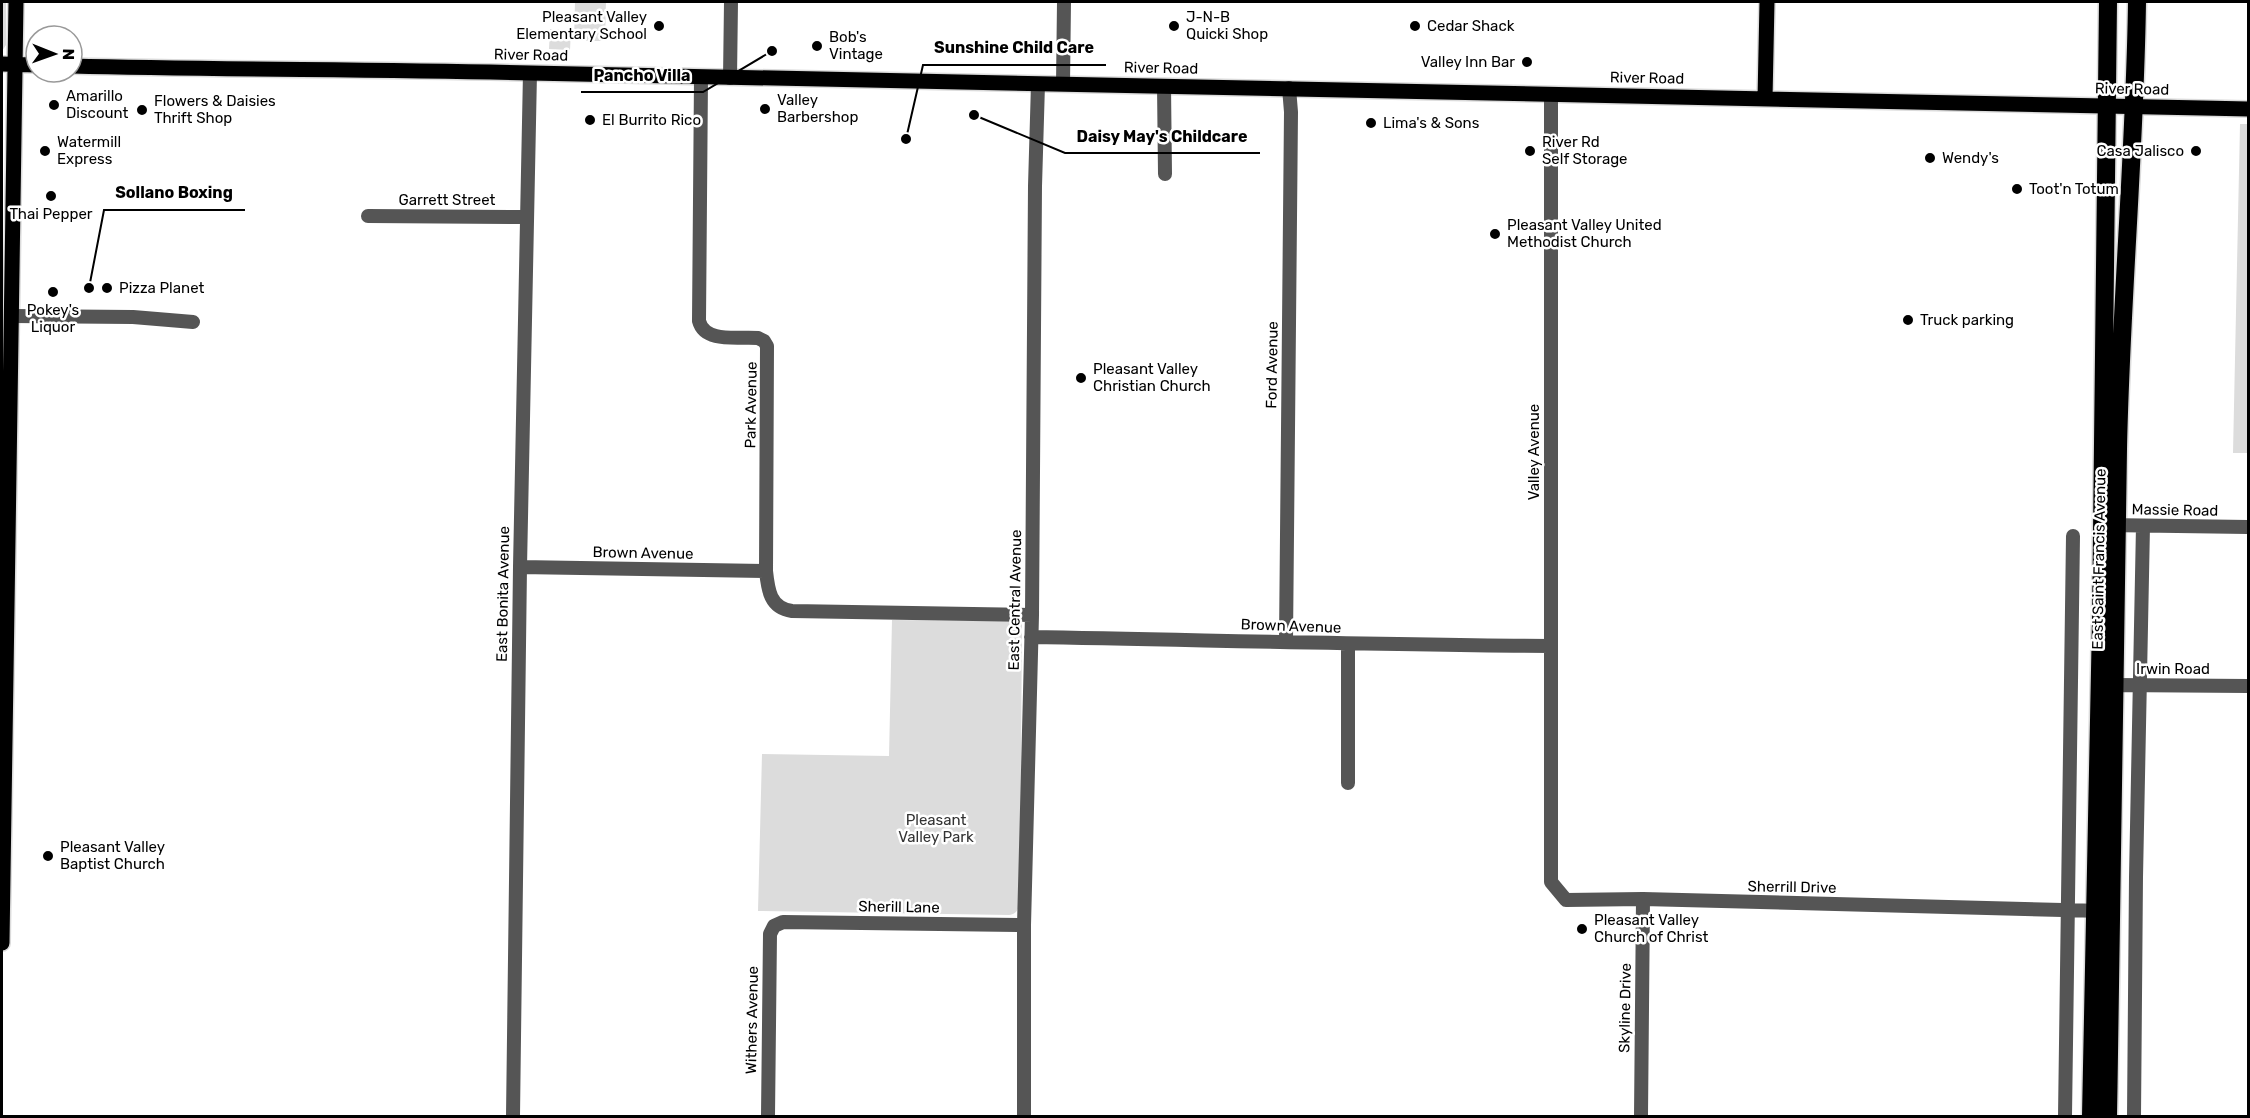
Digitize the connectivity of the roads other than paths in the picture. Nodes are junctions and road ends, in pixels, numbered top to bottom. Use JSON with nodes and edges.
{"nodes":[{"id":1,"x":16,"y":2,"type":"edge"},
{"id":2,"x":731,"y":2,"type":"edge"},
{"id":3,"x":1064,"y":2,"type":"edge"},
{"id":4,"x":1767,"y":2,"type":"edge"},
{"id":5,"x":2108,"y":2,"type":"edge"},
{"id":6,"x":2137,"y":2,"type":"edge"},
{"id":7,"x":9,"y":64,"type":"edge"},
{"id":8,"x":24,"y":65,"type":"edge"},
{"id":9,"x":84,"y":66,"type":"edge"},
{"id":10,"x":530,"y":73,"type":"junction"},
{"id":11,"x":702,"y":78,"type":"junction"},
{"id":12,"x":730,"y":78,"type":"junction"},
{"id":13,"x":1038,"y":84,"type":"junction"},
{"id":14,"x":1063,"y":84,"type":"junction"},
{"id":15,"x":1164,"y":86,"type":"junction"},
{"id":16,"x":1289,"y":88,"type":"junction"},
{"id":17,"x":1551,"y":94,"type":"junction"},
{"id":18,"x":1765,"y":99,"type":"junction"},
{"id":19,"x":2108,"y":106,"type":"junction"},
{"id":20,"x":2135,"y":106,"type":"junction"},
{"id":21,"x":2248,"y":109,"type":"edge"},
{"id":22,"x":1165,"y":174,"type":"dead end"},
{"id":23,"x":368,"y":216,"type":"dead end"},
{"id":24,"x":526,"y":217,"type":"junction"},
{"id":25,"x":12,"y":316,"type":"junction"},
{"id":26,"x":193,"y":322,"type":"dead end"},
{"id":27,"x":2110,"y":525,"type":"junction"},
{"id":28,"x":2143,"y":526,"type":"junction"},
{"id":29,"x":2248,"y":527,"type":"edge"},
{"id":30,"x":2073,"y":536,"type":"dead end"},
{"id":31,"x":520,"y":567,"type":"junction"},
{"id":32,"x":766,"y":571,"type":"junction"},
{"id":33,"x":1032,"y":615,"type":"junction"},
{"id":34,"x":1031,"y":637,"type":"junction"},
{"id":35,"x":1286,"y":641,"type":"junction"},
{"id":36,"x":1348,"y":645,"type":"junction"},
{"id":37,"x":1550,"y":646,"type":"junction"},
{"id":38,"x":2140,"y":685,"type":"junction"},
{"id":39,"x":2248,"y":686,"type":"edge"},
{"id":40,"x":2107,"y":689,"type":"junction"},
{"id":41,"x":1348,"y":783,"type":"dead end"},
{"id":42,"x":1551,"y":810,"type":"joint"},
{"id":43,"x":1643,"y":899,"type":"junction"},
{"id":44,"x":2068,"y":910,"type":"junction"},
{"id":45,"x":2104,"y":911,"type":"junction"},
{"id":46,"x":1024,"y":925,"type":"junction"},
{"id":47,"x":774,"y":926,"type":"joint"},
{"id":48,"x":2,"y":943,"type":"edge"},
{"id":49,"x":513,"y":1116,"type":"edge"},
{"id":50,"x":768,"y":1116,"type":"edge"},
{"id":51,"x":1024,"y":1116,"type":"edge"},
{"id":52,"x":1641,"y":1116,"type":"edge"},
{"id":53,"x":2065,"y":1116,"type":"edge"},
{"id":54,"x":2091,"y":1116,"type":"edge"},
{"id":55,"x":2108,"y":1116,"type":"edge"},
{"id":56,"x":2134,"y":1116,"type":"edge"}],
"edges":[{"from":1,"to":7,"type":"main road"},
{"from":2,"to":12,"type":"street"},
{"from":3,"to":14,"type":"street"},
{"from":4,"to":18,"type":"main road"},
{"from":5,"to":19,"type":"highway","name":"East Saint Francis Avenue"},
{"from":6,"to":20,"type":"highway","name":"East Saint Francis Avenue"},
{"from":7,"to":8,"type":"main road"},
{"from":7,"to":25,"type":"main road"},
{"from":9,"to":10,"type":"main road","name":"River Road"},
{"from":10,"to":11,"type":"main road","name":"River Road"},
{"from":10,"to":24,"type":"street","name":"East Bonita Avenue"},
{"from":11,"to":12,"type":"main road","name":"River Road"},
{"from":11,"to":32,"type":"street","name":"Park Avenue"},
{"from":12,"to":13,"type":"main road","name":"River Road"},
{"from":13,"to":14,"type":"main road","name":"River Road"},
{"from":13,"to":33,"type":"street","name":"East Central Avenue"},
{"from":14,"to":15,"type":"main road","name":"River Road"},
{"from":15,"to":16,"type":"main road","name":"River Road"},
{"from":15,"to":22,"type":"street"},
{"from":16,"to":17,"type":"main road","name":"River Road"},
{"from":16,"to":35,"type":"street","name":"Ford Avenue"},
{"from":17,"to":18,"type":"main road","name":"River Road"},
{"from":17,"to":37,"type":"street","name":"Valley Avenue"},
{"from":18,"to":19,"type":"main road","name":"River Road"},
{"from":19,"to":20,"type":"main road","name":"River Road"},
{"from":19,"to":27,"type":"highway","name":"East Saint Francis Avenue"},
{"from":20,"to":21,"type":"main road","name":"River Road"},
{"from":20,"to":27,"type":"highway","name":"East Saint Francis Avenue"},
{"from":23,"to":24,"type":"street","name":"Garrett Street"},
{"from":24,"to":31,"type":"street","name":"East Bonita Avenue"},
{"from":25,"to":26,"type":"street"},
{"from":25,"to":48,"type":"main road"},
{"from":27,"to":28,"type":"street","name":"Massie Road"},
{"from":27,"to":40,"type":"highway","name":"East Saint Francis Avenue"},
{"from":28,"to":29,"type":"street","name":"Massie Road"},
{"from":28,"to":38,"type":"street"},
{"from":30,"to":44,"type":"street","name":"East Saint Francis Avenue"},
{"from":31,"to":32,"type":"street","name":"Brown Avenue"},
{"from":31,"to":49,"type":"street","name":"East Bonita Avenue"},
{"from":32,"to":33,"type":"street","name":"Park Avenue"},
{"from":33,"to":34,"type":"street","name":"East Central Avenue"},
{"from":34,"to":35,"type":"street","name":"Brown Avenue"},
{"from":34,"to":46,"type":"street","name":"East Central Avenue"},
{"from":35,"to":36,"type":"street","name":"Brown Avenue"},
{"from":36,"to":37,"type":"street","name":"Brown Avenue"},
{"from":36,"to":41,"type":"street"},
{"from":37,"to":42,"type":"street","name":"Valley Avenue"},
{"from":38,"to":39,"type":"street","name":"Irwin Road"},
{"from":38,"to":40,"type":"street","name":"Irwin Road"},
{"from":38,"to":56,"type":"street"},
{"from":40,"to":45,"type":"highway","name":"East Saint Francis Avenue"},
{"from":42,"to":43,"type":"street","name":"Sherrill Drive"},
{"from":43,"to":44,"type":"street","name":"Sherrill Drive"},
{"from":43,"to":52,"type":"street","name":"Skyline Drive"},
{"from":44,"to":45,"type":"street","name":"Sherrill Drive"},
{"from":44,"to":53,"type":"street","name":"East Saint Francis Avenue"},
{"from":45,"to":54,"type":"highway","name":"East Saint Francis Avenue"},
{"from":45,"to":55,"type":"highway","name":"East Saint Francis Avenue"},
{"from":46,"to":47,"type":"street","name":"Sherill Lane"},
{"from":46,"to":51,"type":"street","name":"East Central Avenue"},
{"from":47,"to":50,"type":"street","name":"Withers Avenue"}]}
